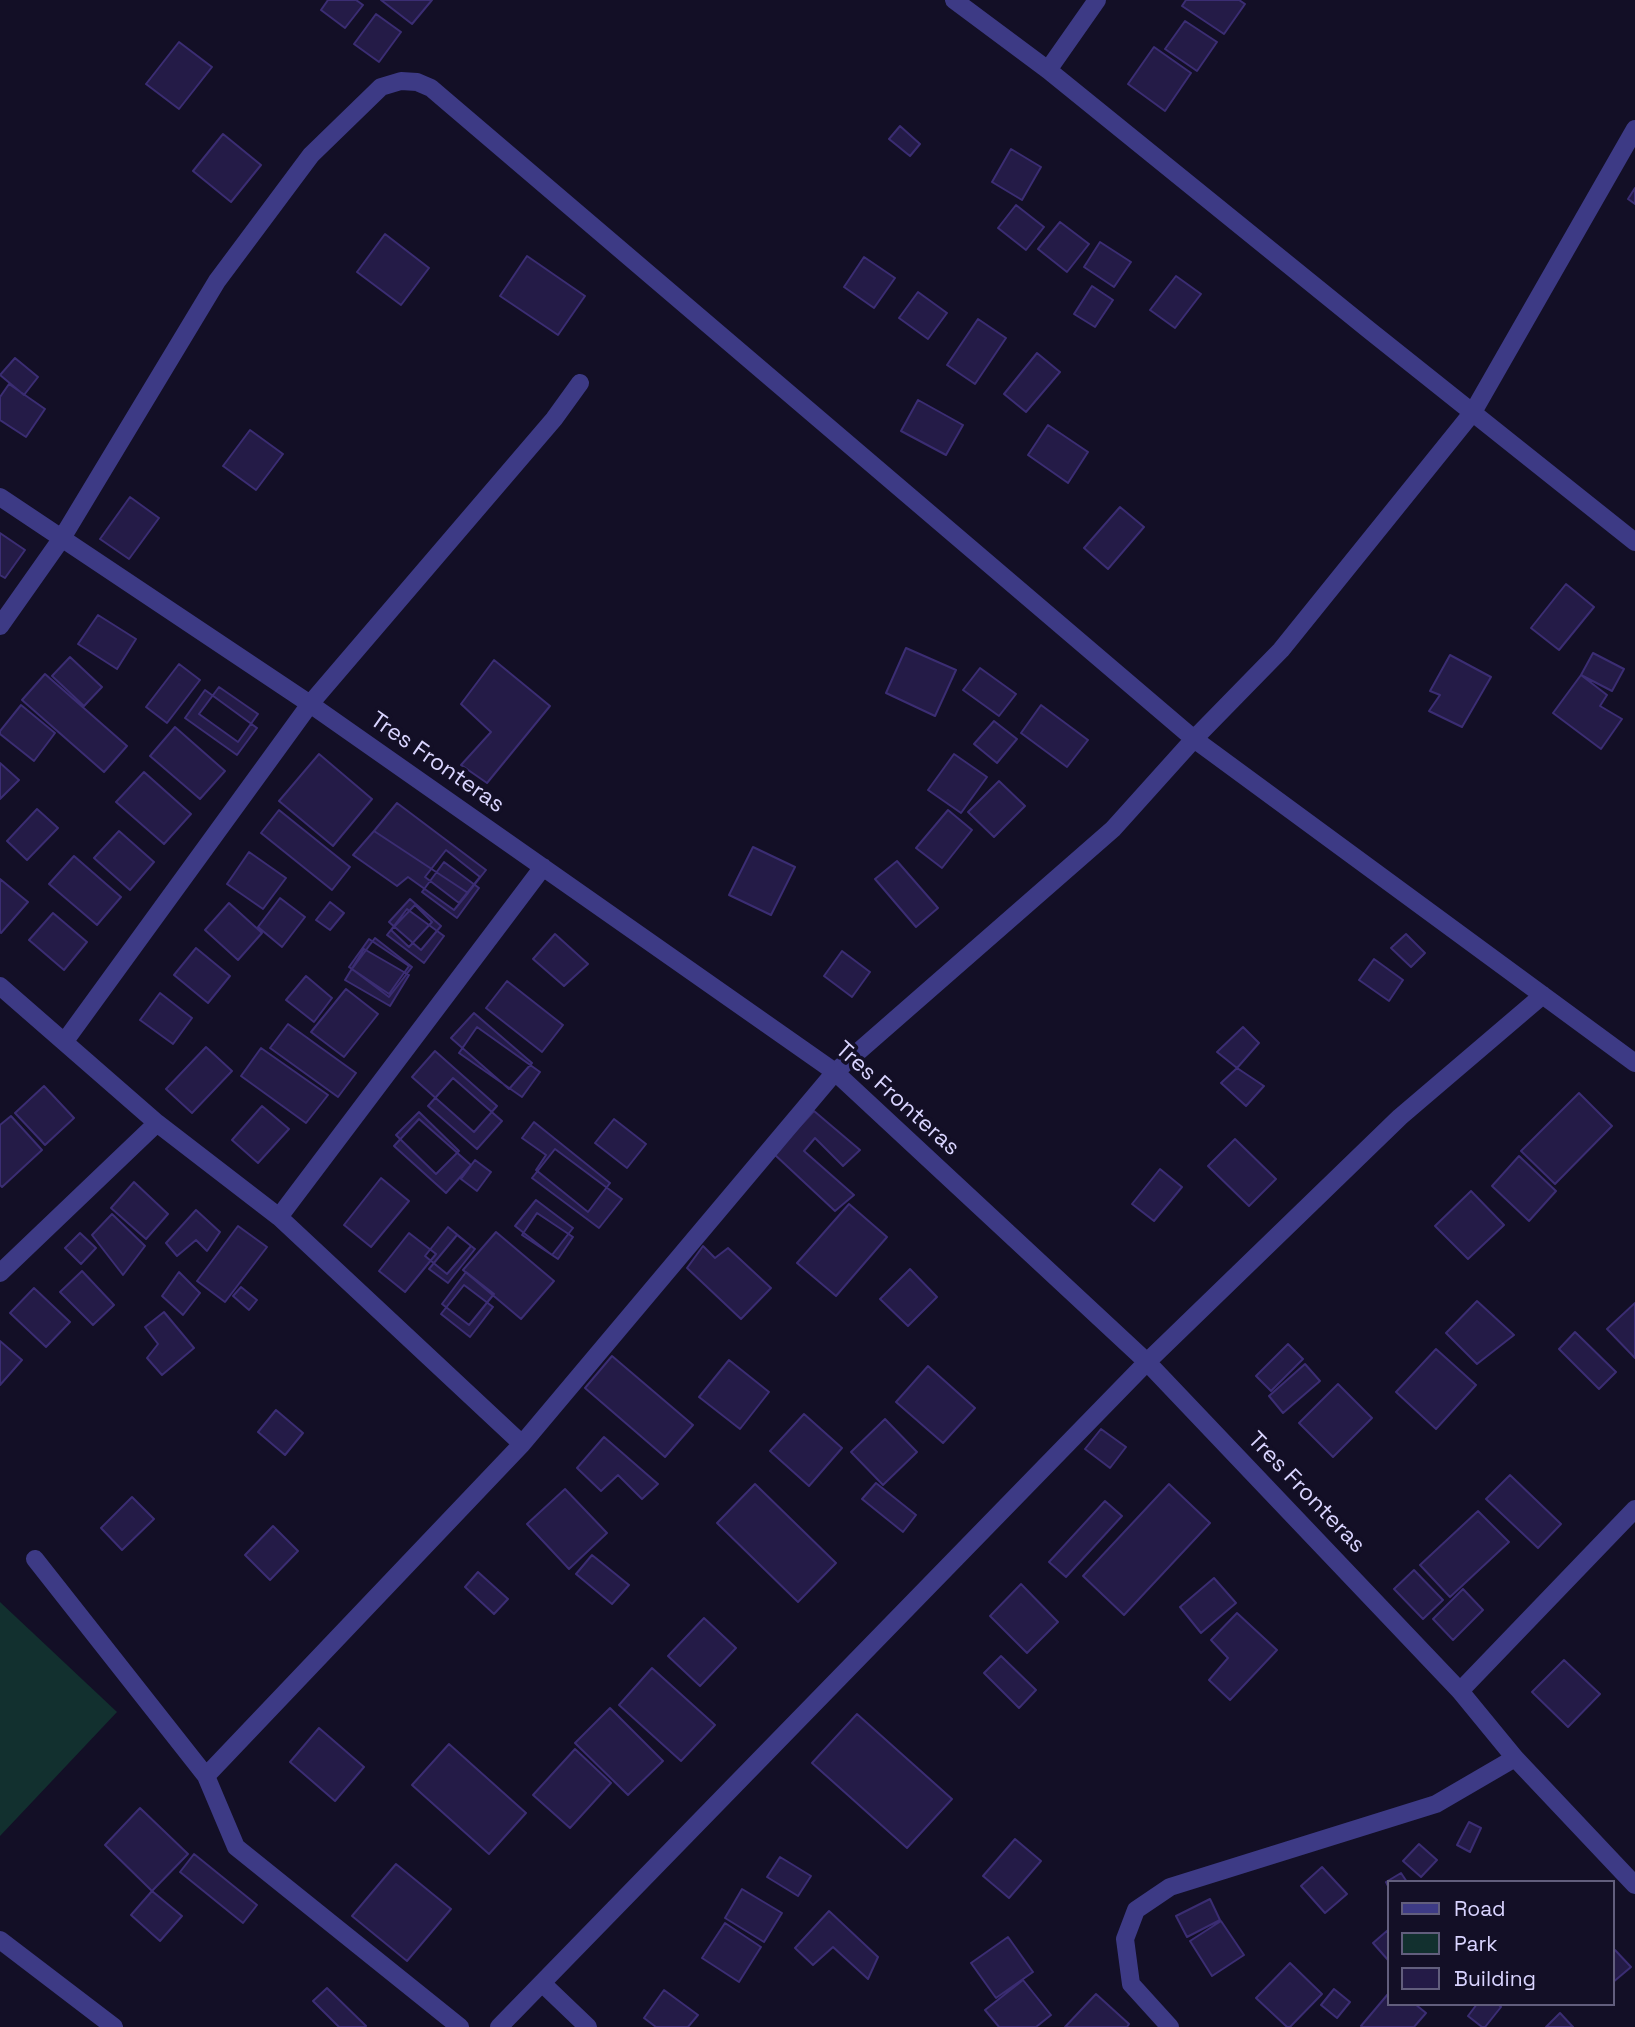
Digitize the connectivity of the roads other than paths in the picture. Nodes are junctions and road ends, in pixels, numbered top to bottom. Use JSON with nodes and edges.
{"nodes":[{"id":1,"x":954,"y":0,"type":"edge"},
{"id":2,"x":1097,"y":0,"type":"edge"},
{"id":3,"x":1048,"y":70,"type":"junction"},
{"id":4,"x":1635,"y":129,"type":"edge"},
{"id":5,"x":579,"y":383,"type":"dead end"},
{"id":6,"x":1473,"y":412,"type":"junction"},
{"id":7,"x":0,"y":497,"type":"edge"},
{"id":8,"x":62,"y":538,"type":"junction"},
{"id":9,"x":1635,"y":542,"type":"edge"},
{"id":10,"x":0,"y":626,"type":"edge"},
{"id":11,"x":310,"y":704,"type":"junction"},
{"id":12,"x":1194,"y":739,"type":"junction"},
{"id":13,"x":543,"y":867,"type":"junction"},
{"id":14,"x":0,"y":986,"type":"edge"},
{"id":15,"x":1543,"y":995,"type":"junction"},
{"id":16,"x":65,"y":1041,"type":"junction"},
{"id":17,"x":1635,"y":1063,"type":"edge"},
{"id":18,"x":835,"y":1072,"type":"junction"},
{"id":19,"x":158,"y":1123,"type":"junction"},
{"id":20,"x":279,"y":1217,"type":"junction"},
{"id":21,"x":0,"y":1273,"type":"edge"},
{"id":22,"x":1147,"y":1362,"type":"junction"},
{"id":23,"x":522,"y":1444,"type":"junction"},
{"id":24,"x":1635,"y":1509,"type":"edge"},
{"id":25,"x":35,"y":1559,"type":"dead end"},
{"id":26,"x":1461,"y":1690,"type":"junction"},
{"id":27,"x":1515,"y":1758,"type":"junction"},
{"id":28,"x":206,"y":1776,"type":"junction"},
{"id":29,"x":1635,"y":1885,"type":"edge"},
{"id":30,"x":0,"y":1940,"type":"edge"},
{"id":31,"x":542,"y":1983,"type":"junction"},
{"id":32,"x":114,"y":2027,"type":"edge"},
{"id":33,"x":460,"y":2027,"type":"edge"},
{"id":34,"x":499,"y":2027,"type":"edge"},
{"id":35,"x":588,"y":2027,"type":"edge"},
{"id":36,"x":1170,"y":2027,"type":"edge"}],
"edges":[{"from":1,"to":3,"type":"street"},
{"from":2,"to":3,"type":"street"},
{"from":3,"to":6,"type":"street"},
{"from":4,"to":6,"type":"street"},
{"from":5,"to":11,"type":"street"},
{"from":6,"to":9,"type":"street"},
{"from":6,"to":12,"type":"street"},
{"from":7,"to":8,"type":"street","name":"Tres Fronteras"},
{"from":8,"to":10,"type":"street"},
{"from":8,"to":11,"type":"street","name":"Tres Fronteras"},
{"from":8,"to":12,"type":"street"},
{"from":11,"to":13,"type":"street","name":"Tres Fronteras"},
{"from":11,"to":16,"type":"street"},
{"from":12,"to":15,"type":"street"},
{"from":12,"to":18,"type":"street"},
{"from":13,"to":18,"type":"street","name":"Tres Fronteras"},
{"from":13,"to":20,"type":"street"},
{"from":14,"to":16,"type":"street"},
{"from":15,"to":17,"type":"street"},
{"from":15,"to":22,"type":"street"},
{"from":16,"to":19,"type":"street"},
{"from":18,"to":22,"type":"street","name":"Tres Fronteras"},
{"from":18,"to":23,"type":"street"},
{"from":19,"to":20,"type":"street"},
{"from":19,"to":21,"type":"street"},
{"from":20,"to":23,"type":"street"},
{"from":22,"to":26,"type":"street","name":"Tres Fronteras"},
{"from":22,"to":31,"type":"street"},
{"from":23,"to":28,"type":"street"},
{"from":24,"to":26,"type":"street"},
{"from":25,"to":28,"type":"street"},
{"from":26,"to":27,"type":"street","name":"Tres Fronteras"},
{"from":27,"to":29,"type":"street","name":"Tres Fronteras"},
{"from":27,"to":36,"type":"street"},
{"from":28,"to":33,"type":"street"},
{"from":30,"to":32,"type":"street"},
{"from":31,"to":34,"type":"street"},
{"from":31,"to":35,"type":"street"}]}
